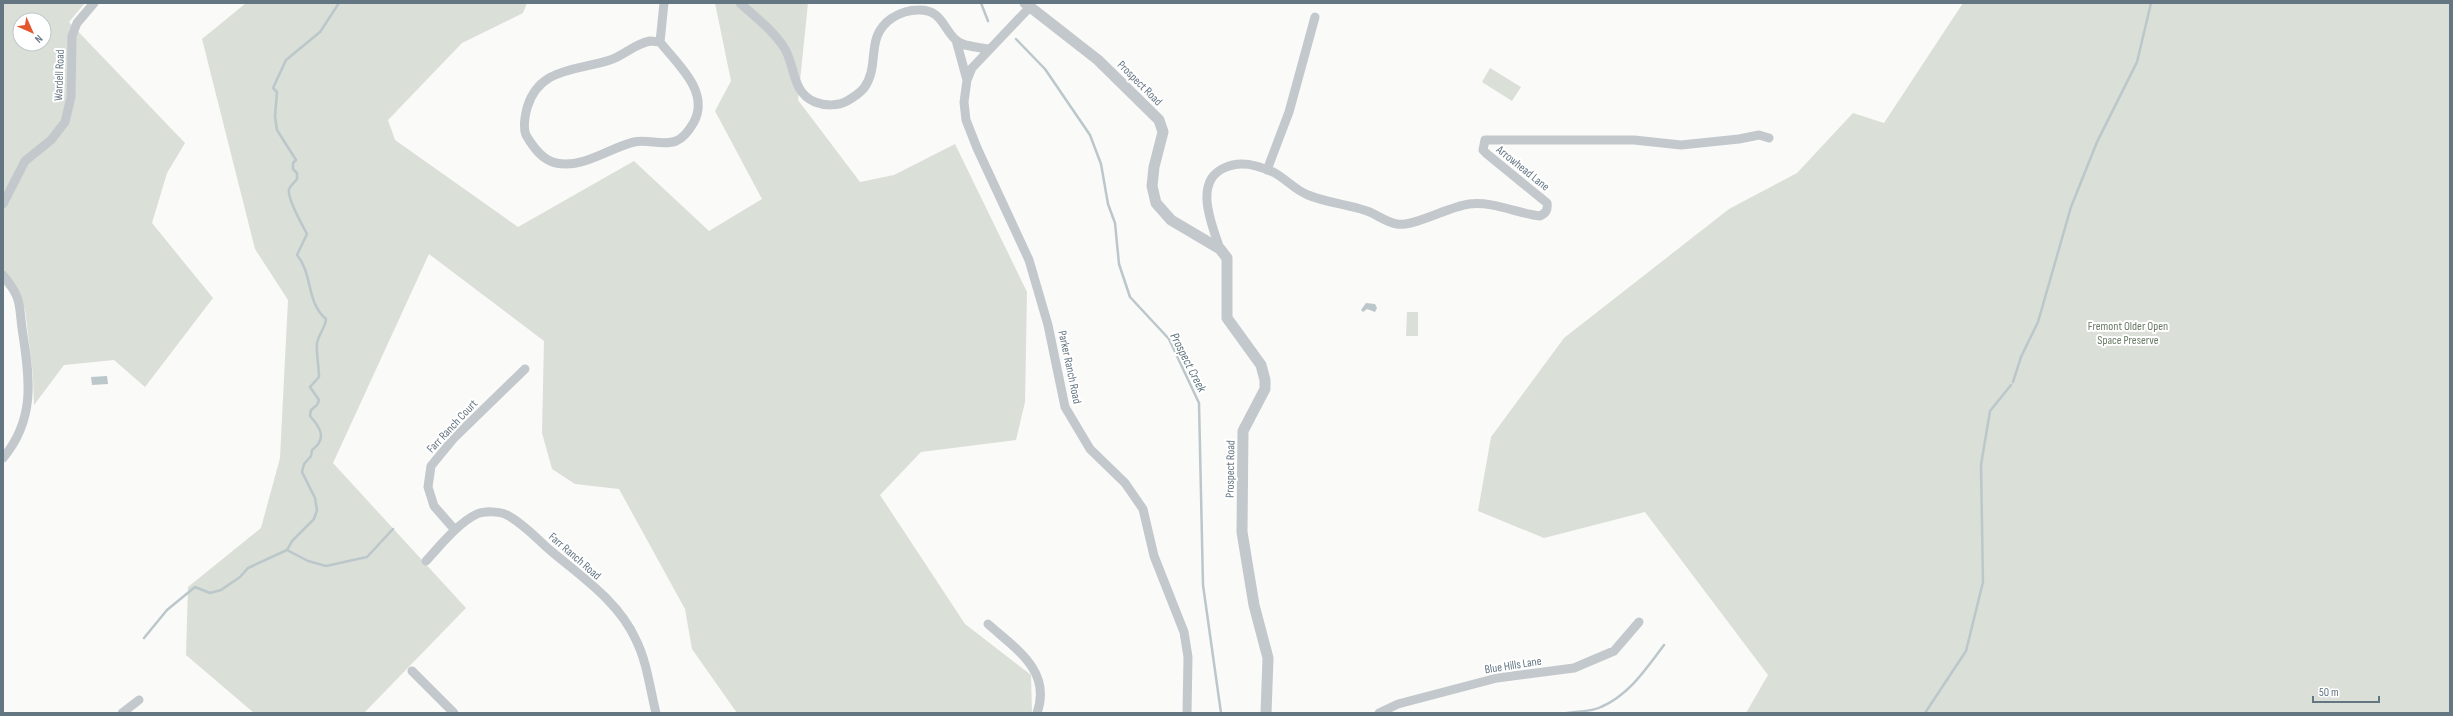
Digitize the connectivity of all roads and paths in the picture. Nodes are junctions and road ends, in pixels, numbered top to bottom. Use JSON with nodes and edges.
{"nodes":[{"id":1,"x":94,"y":3,"type":"edge"},
{"id":2,"x":664,"y":3,"type":"edge"},
{"id":3,"x":740,"y":3,"type":"edge"},
{"id":4,"x":1027,"y":5,"type":"edge"},
{"id":5,"x":1315,"y":17,"type":"dead end"},
{"id":6,"x":956,"y":40,"type":"junction"},
{"id":7,"x":660,"y":42,"type":"junction"},
{"id":8,"x":988,"y":49,"type":"junction"},
{"id":9,"x":967,"y":80,"type":"junction"},
{"id":10,"x":1769,"y":138,"type":"dead end"},
{"id":11,"x":1267,"y":170,"type":"junction"},
{"id":12,"x":3,"y":204,"type":"edge"},
{"id":13,"x":1220,"y":249,"type":"junction"},
{"id":14,"x":3,"y":275,"type":"edge"},
{"id":15,"x":525,"y":369,"type":"dead end"},
{"id":16,"x":3,"y":458,"type":"edge"},
{"id":17,"x":455,"y":530,"type":"junction"},
{"id":18,"x":426,"y":561,"type":"dead end"},
{"id":19,"x":1639,"y":622,"type":"dead end"},
{"id":20,"x":988,"y":624,"type":"dead end"},
{"id":21,"x":412,"y":671,"type":"dead end"},
{"id":22,"x":139,"y":700,"type":"dead end"},
{"id":23,"x":122,"y":713,"type":"edge"},
{"id":24,"x":454,"y":713,"type":"edge"},
{"id":25,"x":656,"y":713,"type":"edge"},
{"id":26,"x":1037,"y":713,"type":"edge"},
{"id":27,"x":1187,"y":713,"type":"edge"},
{"id":28,"x":1266,"y":713,"type":"edge"},
{"id":29,"x":1379,"y":713,"type":"edge"}],
"edges":[{"from":1,"to":12,"type":"street","name":"Wardell Road"},
{"from":2,"to":7,"type":"street"},
{"from":3,"to":6,"type":"street","name":"Parker Ranch Road"},
{"from":4,"to":8,"type":"street","name":"Parker Ranch Road"},
{"from":4,"to":13,"type":"street","name":"Prospect Road"},
{"from":5,"to":11,"type":"street"},
{"from":6,"to":8,"type":"street"},
{"from":6,"to":9,"type":"street","name":"Parker Ranch Road"},
{"from":7,"to":7,"type":"street"},
{"from":8,"to":9,"type":"street","name":"Parker Ranch Road"},
{"from":9,"to":27,"type":"street","name":"Parker Ranch Road"},
{"from":10,"to":11,"type":"street","name":"Arrowhead Lane"},
{"from":11,"to":13,"type":"street","name":"Arrowhead Lane"},
{"from":13,"to":28,"type":"street","name":"Prospect Road"},
{"from":14,"to":16,"type":"street"},
{"from":15,"to":17,"type":"street","name":"Farr Ranch Court"},
{"from":17,"to":18,"type":"street","name":"Farr Ranch Road"},
{"from":17,"to":25,"type":"street","name":"Farr Ranch Road"},
{"from":19,"to":29,"type":"street","name":"Blue Hills Lane"},
{"from":20,"to":26,"type":"street"},
{"from":21,"to":24,"type":"street"},
{"from":22,"to":23,"type":"street"}]}
